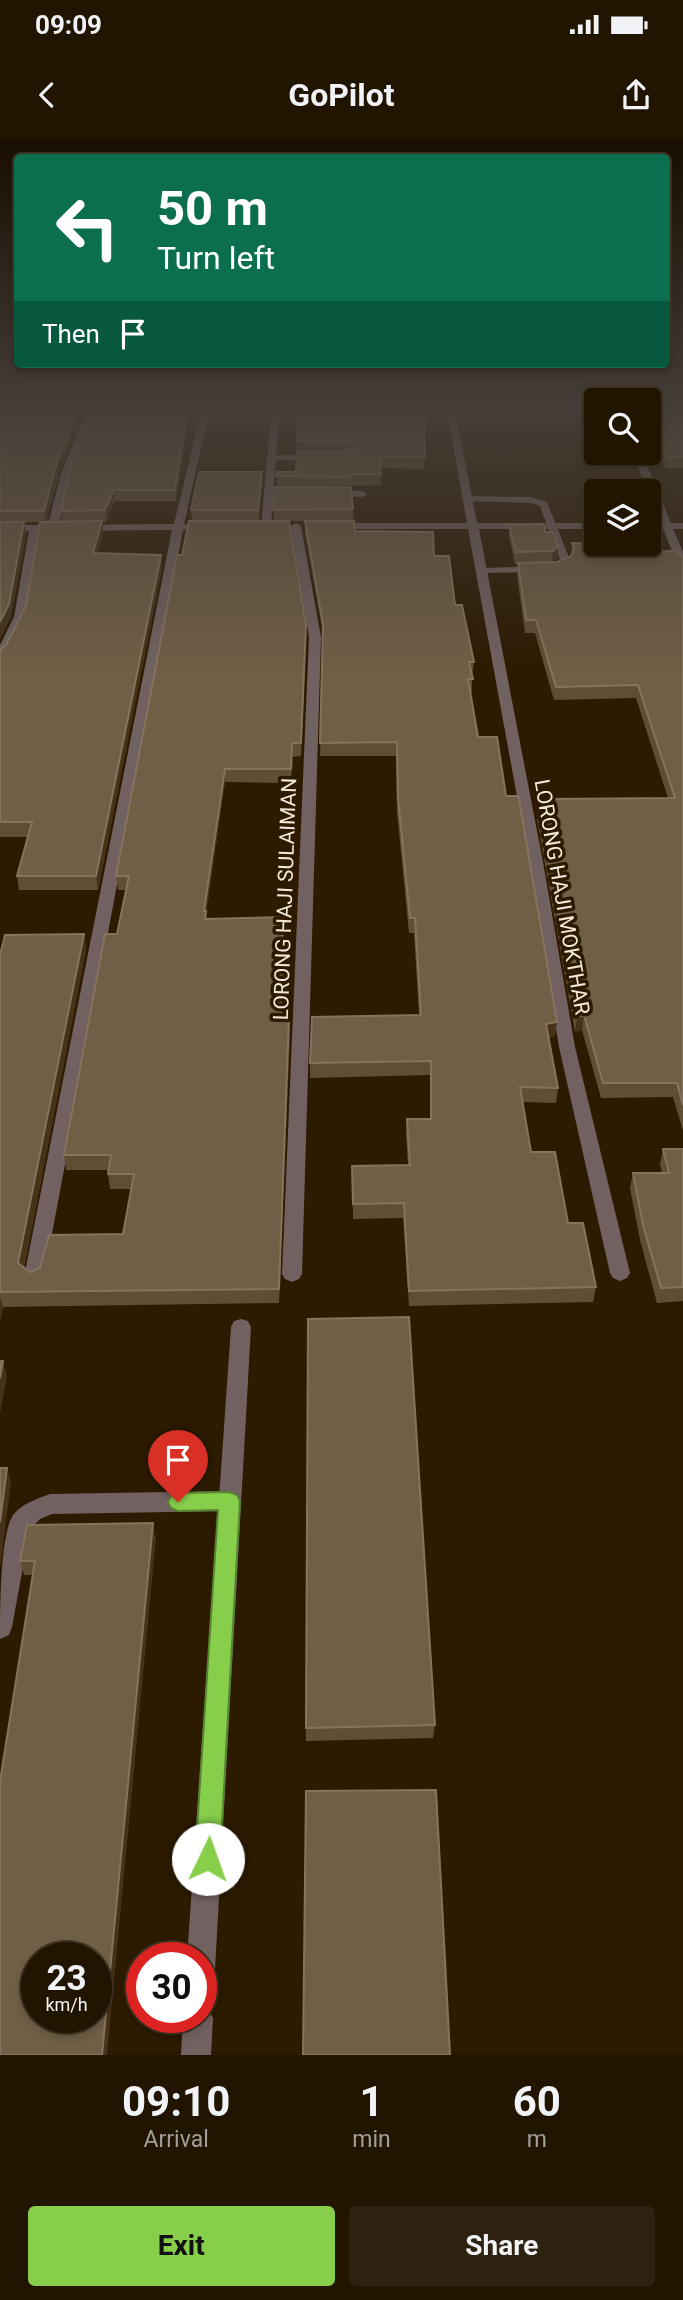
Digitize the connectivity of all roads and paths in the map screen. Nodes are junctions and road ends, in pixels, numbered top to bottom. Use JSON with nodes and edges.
{"nodes":[{"id":1,"x":61,"y":493,"type":"edge"},
{"id":2,"x":186,"y":493,"type":"edge"},
{"id":3,"x":270,"y":493,"type":"edge"},
{"id":4,"x":337,"y":493,"type":"edge"},
{"id":5,"x":466,"y":493,"type":"edge"},
{"id":6,"x":653,"y":493,"type":"edge"},
{"id":7,"x":362,"y":494,"type":"edge"},
{"id":8,"x":467,"y":499,"type":"junction"},
{"id":9,"x":323,"y":526,"type":"edge"},
{"id":10,"x":471,"y":526,"type":"junction"},
{"id":11,"x":552,"y":526,"type":"junction"},
{"id":12,"x":584,"y":526,"type":"edge"},
{"id":13,"x":661,"y":526,"type":"edge"},
{"id":14,"x":666,"y":526,"type":"junction"},
{"id":15,"x":683,"y":526,"type":"edge"},
{"id":16,"x":35,"y":527,"type":"junction"},
{"id":17,"x":53,"y":527,"type":"junction"},
{"id":18,"x":178,"y":527,"type":"junction"},
{"id":19,"x":203,"y":527,"type":"edge"},
{"id":20,"x":253,"y":527,"type":"edge"},
{"id":21,"x":287,"y":527,"type":"junction"},
{"id":22,"x":0,"y":528,"type":"edge"},
{"id":23,"x":683,"y":565,"type":"edge"},
{"id":24,"x":481,"y":571,"type":"junction"},
{"id":25,"x":0,"y":657,"type":"edge"},
{"id":26,"x":620,"y":1273,"type":"dead end"},
{"id":27,"x":292,"y":1275,"type":"dead end"},
{"id":28,"x":34,"y":1277,"type":"edge"},
{"id":29,"x":242,"y":1327,"type":"dead end"},
{"id":30,"x":229,"y":1501,"type":"junction"},
{"id":31,"x":0,"y":1627,"type":"edge"},
{"id":32,"x":203,"y":1942,"type":"edge"},
{"id":33,"x":197,"y":2033,"type":"edge"},
{"id":34,"x":196,"y":2055,"type":"edge"}],
"edges":[{"from":1,"to":17,"type":"street"},
{"from":2,"to":18,"type":"street"},
{"from":3,"to":21,"type":"street","name":"LORONG HAJI SULAIMAN"},
{"from":4,"to":7,"type":"street"},
{"from":5,"to":8,"type":"street","name":"LORONG HAJI MOKTHAR"},
{"from":6,"to":14,"type":"street"},
{"from":8,"to":10,"type":"street","name":"LORONG HAJI MOKTHAR"},
{"from":8,"to":11,"type":"street"},
{"from":9,"to":10,"type":"street"},
{"from":10,"to":11,"type":"street"},
{"from":10,"to":24,"type":"street","name":"LORONG HAJI MOKTHAR"},
{"from":11,"to":12,"type":"street"},
{"from":11,"to":24,"type":"street"},
{"from":13,"to":14,"type":"street"},
{"from":14,"to":15,"type":"street"},
{"from":14,"to":23,"type":"street"},
{"from":16,"to":17,"type":"street"},
{"from":16,"to":22,"type":"street"},
{"from":16,"to":25,"type":"street"},
{"from":17,"to":18,"type":"street"},
{"from":18,"to":19,"type":"street"},
{"from":18,"to":28,"type":"street"},
{"from":20,"to":21,"type":"street"},
{"from":21,"to":27,"type":"street","name":"LORONG HAJI SULAIMAN"},
{"from":24,"to":26,"type":"street","name":"LORONG HAJI MOKTHAR"},
{"from":29,"to":30,"type":"street"},
{"from":30,"to":31,"type":"street"},
{"from":30,"to":32,"type":"street"},
{"from":33,"to":34,"type":"street"}]}
